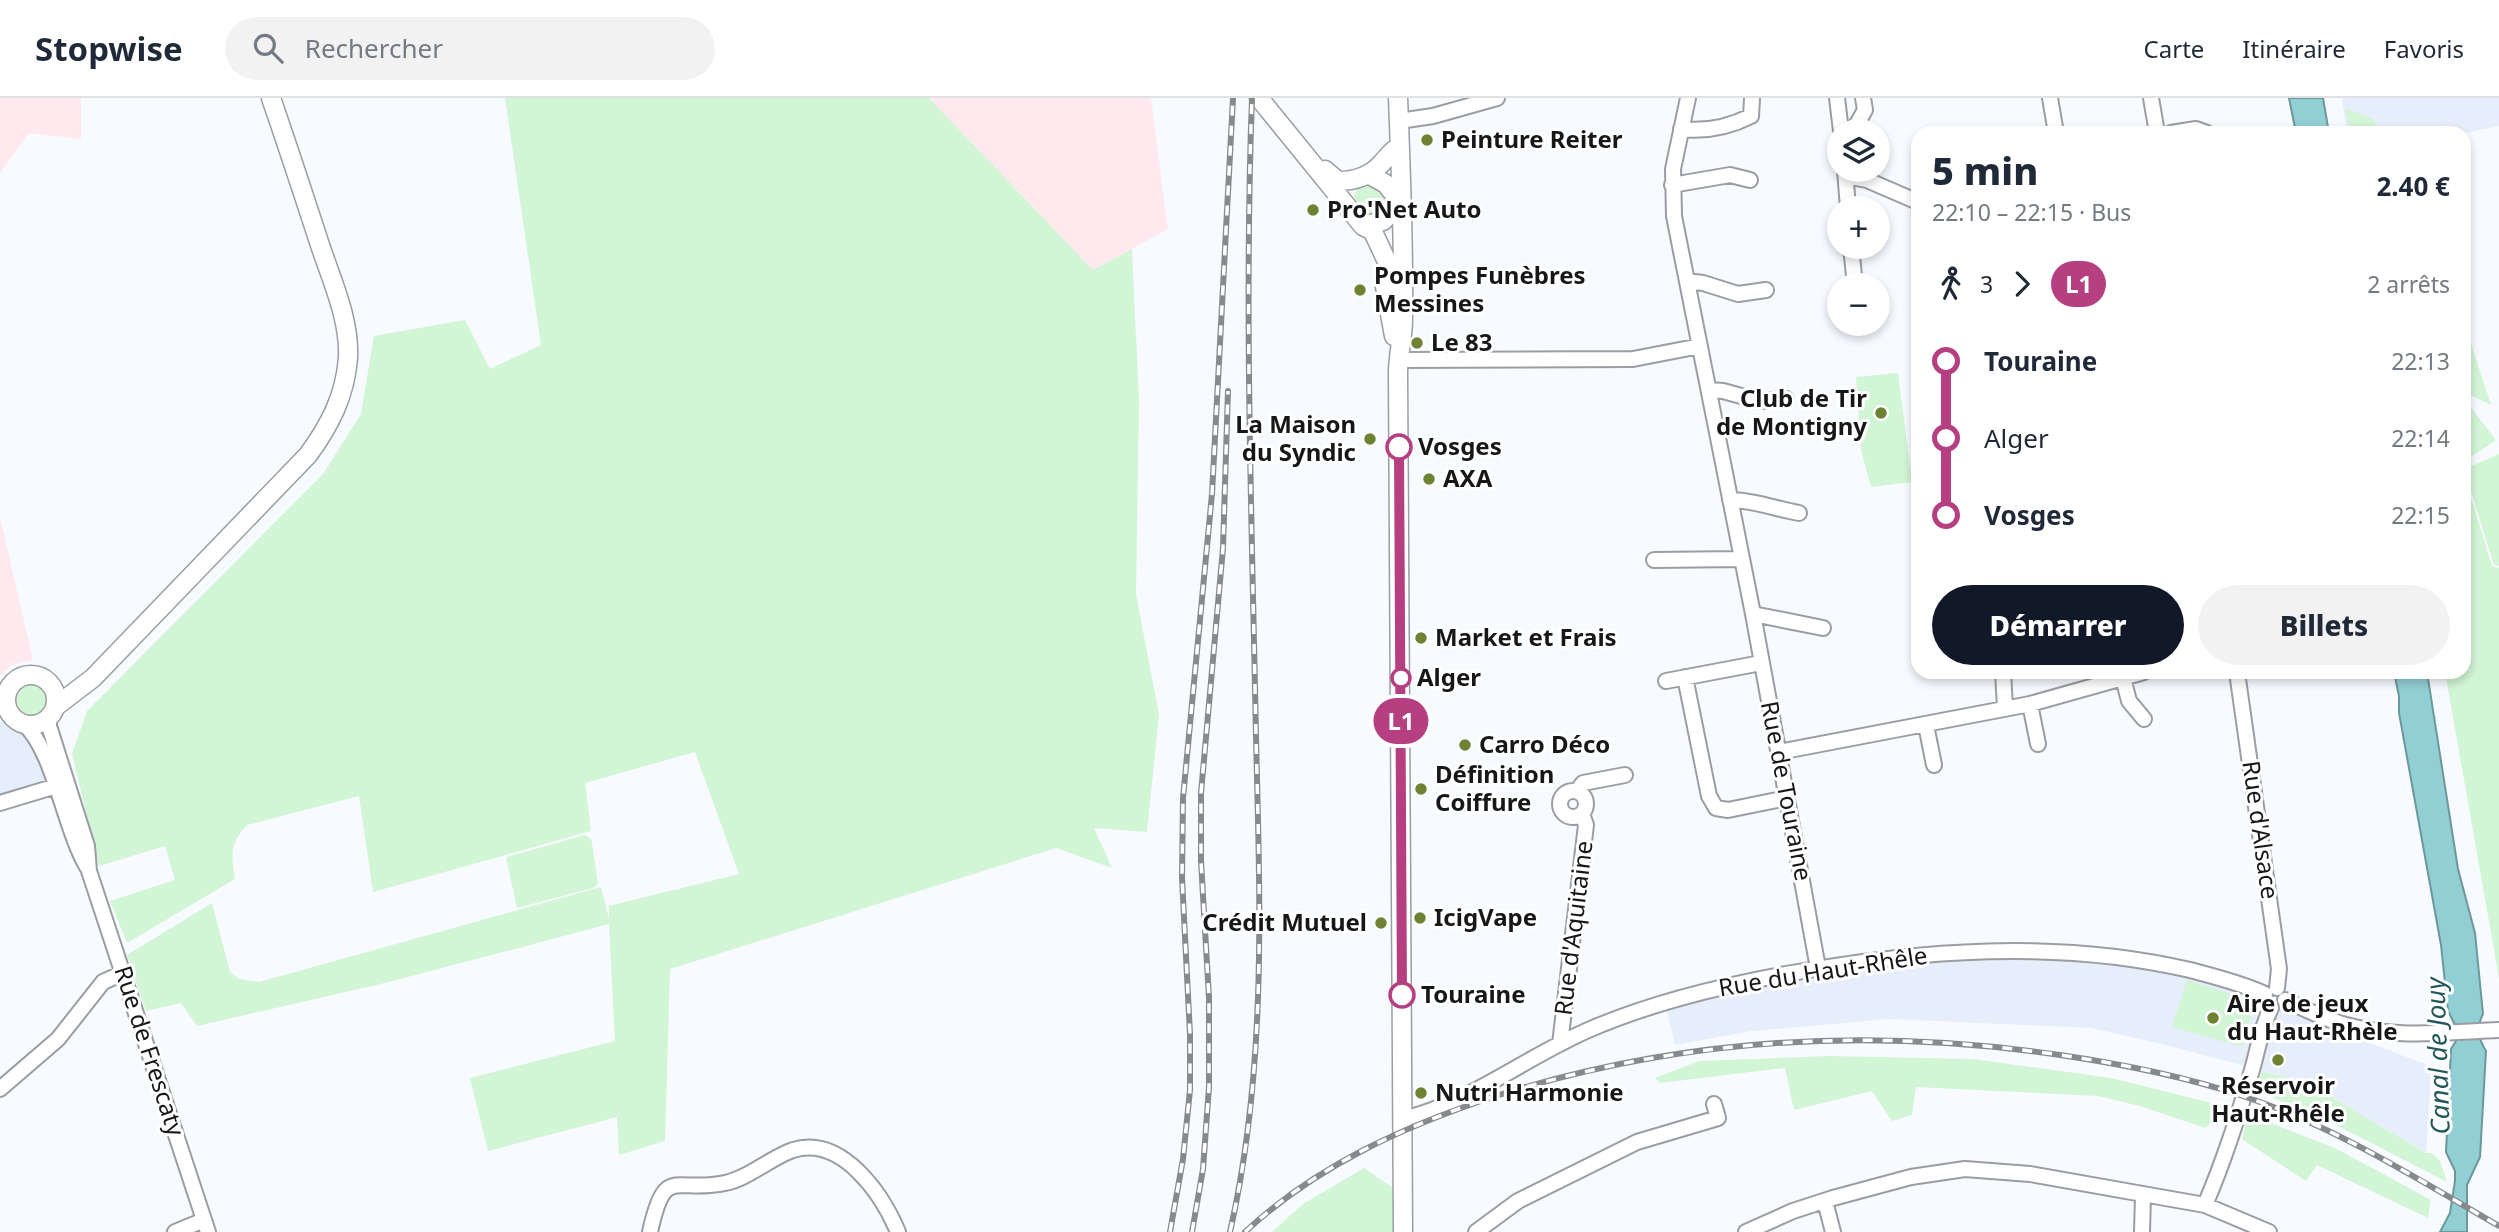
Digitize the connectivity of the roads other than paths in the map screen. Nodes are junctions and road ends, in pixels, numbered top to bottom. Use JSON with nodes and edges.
{"nodes":[{"id":1,"x":271,"y":98,"type":"edge"},
{"id":2,"x":1259,"y":98,"type":"edge"},
{"id":3,"x":1398,"y":98,"type":"edge"},
{"id":4,"x":1497,"y":98,"type":"edge"},
{"id":5,"x":1688,"y":98,"type":"edge"},
{"id":6,"x":1837,"y":98,"type":"edge"},
{"id":7,"x":1863,"y":98,"type":"edge"},
{"id":8,"x":2050,"y":98,"type":"edge"},
{"id":9,"x":2151,"y":98,"type":"edge"},
{"id":10,"x":1752,"y":99,"type":"edge"},
{"id":11,"x":1839,"y":119,"type":"edge"},
{"id":12,"x":1860,"y":119,"type":"edge"},
{"id":13,"x":2055,"y":126,"type":"edge"},
{"id":14,"x":2156,"y":126,"type":"edge"},
{"id":15,"x":1681,"y":129,"type":"junction"},
{"id":16,"x":1399,"y":135,"type":"junction"},
{"id":17,"x":1299,"y":146,"type":"junction"},
{"id":18,"x":1364,"y":177,"type":"junction"},
{"id":19,"x":1749,"y":180,"type":"dead end"},
{"id":20,"x":1870,"y":182,"type":"edge"},
{"id":21,"x":1672,"y":185,"type":"junction"},
{"id":22,"x":1911,"y":199,"type":"edge"},
{"id":23,"x":1401,"y":203,"type":"junction"},
{"id":24,"x":1355,"y":215,"type":"junction"},
{"id":25,"x":1687,"y":281,"type":"junction"},
{"id":26,"x":1766,"y":290,"type":"dead end"},
{"id":27,"x":1403,"y":324,"type":"junction"},
{"id":28,"x":1700,"y":346,"type":"junction"},
{"id":29,"x":1398,"y":360,"type":"junction"},
{"id":30,"x":1709,"y":390,"type":"junction"},
{"id":31,"x":1786,"y":399,"type":"dead end"},
{"id":32,"x":1730,"y":500,"type":"junction"},
{"id":33,"x":1799,"y":513,"type":"dead end"},
{"id":34,"x":1741,"y":559,"type":"junction"},
{"id":35,"x":1654,"y":560,"type":"dead end"},
{"id":36,"x":1753,"y":614,"type":"junction"},
{"id":37,"x":1823,"y":628,"type":"dead end"},
{"id":38,"x":118,"y":649,"type":"junction"},
{"id":39,"x":1761,"y":663,"type":"junction"},
{"id":40,"x":1685,"y":677,"type":"junction"},
{"id":41,"x":2003,"y":679,"type":"edge"},
{"id":42,"x":2119,"y":679,"type":"edge"},
{"id":43,"x":2123,"y":679,"type":"edge"},
{"id":44,"x":2238,"y":679,"type":"edge"},
{"id":45,"x":47,"y":681,"type":"junction"},
{"id":46,"x":1665,"y":681,"type":"dead end"},
{"id":47,"x":4,"y":693,"type":"edge"},
{"id":48,"x":2030,"y":704,"type":"junction"},
{"id":49,"x":2005,"y":708,"type":"junction"},
{"id":50,"x":52,"y":712,"type":"junction"},
{"id":51,"x":12,"y":716,"type":"edge"},
{"id":52,"x":2144,"y":719,"type":"dead end"},
{"id":53,"x":1926,"y":725,"type":"junction"},
{"id":54,"x":2038,"y":744,"type":"dead end"},
{"id":55,"x":1779,"y":752,"type":"junction"},
{"id":56,"x":1934,"y":765,"type":"dead end"},
{"id":57,"x":1625,"y":775,"type":"dead end"},
{"id":58,"x":61,"y":785,"type":"junction"},
{"id":59,"x":1577,"y":791,"type":"junction"},
{"id":60,"x":1787,"y":798,"type":"junction"},
{"id":61,"x":0,"y":803,"type":"edge"},
{"id":62,"x":1582,"y":814,"type":"junction"},
{"id":63,"x":1818,"y":968,"type":"junction"},
{"id":64,"x":123,"y":973,"type":"junction"},
{"id":65,"x":2275,"y":998,"type":"junction"},
{"id":66,"x":2494,"y":1031,"type":"edge"},
{"id":67,"x":1560,"y":1044,"type":"junction"},
{"id":68,"x":0,"y":1089,"type":"edge"},
{"id":69,"x":1714,"y":1104,"type":"dead end"},
{"id":70,"x":1403,"y":1119,"type":"junction"},
{"id":71,"x":2143,"y":1195,"type":"junction"},
{"id":72,"x":1825,"y":1201,"type":"junction"},
{"id":73,"x":2205,"y":1205,"type":"junction"},
{"id":74,"x":206,"y":1226,"type":"edge"},
{"id":75,"x":175,"y":1232,"type":"edge"},
{"id":76,"x":650,"y":1232,"type":"edge"},
{"id":77,"x":898,"y":1232,"type":"edge"},
{"id":78,"x":1403,"y":1232,"type":"edge"},
{"id":79,"x":1476,"y":1232,"type":"edge"},
{"id":80,"x":1746,"y":1232,"type":"edge"},
{"id":81,"x":1833,"y":1232,"type":"edge"},
{"id":82,"x":2141,"y":1232,"type":"edge"},
{"id":83,"x":2269,"y":1232,"type":"edge"}],
"edges":[{"from":1,"to":38,"type":"main road"},
{"from":2,"to":17,"type":"main road"},
{"from":3,"to":16,"type":"main road"},
{"from":4,"to":16,"type":"street"},
{"from":5,"to":15,"type":"street","name":"Rue de Touraine"},
{"from":6,"to":11,"type":"street"},
{"from":7,"to":12,"type":"street"},
{"from":8,"to":13,"type":"street"},
{"from":9,"to":14,"type":"street"},
{"from":10,"to":15,"type":"street"},
{"from":15,"to":21,"type":"street","name":"Rue de Touraine"},
{"from":16,"to":18,"type":"main road"},
{"from":16,"to":23,"type":"main road"},
{"from":17,"to":18,"type":"main road"},
{"from":17,"to":24,"type":"main road"},
{"from":18,"to":23,"type":"main road"},
{"from":18,"to":24,"type":"main road"},
{"from":19,"to":21,"type":"street"},
{"from":20,"to":22,"type":"street"},
{"from":21,"to":25,"type":"street","name":"Rue de Touraine"},
{"from":23,"to":24,"type":"main road"},
{"from":23,"to":27,"type":"main road"},
{"from":24,"to":27,"type":"main road"},
{"from":24,"to":29,"type":"main road"},
{"from":25,"to":26,"type":"street"},
{"from":25,"to":28,"type":"street","name":"Rue de Touraine"},
{"from":27,"to":29,"type":"main road"},
{"from":28,"to":29,"type":"street"},
{"from":28,"to":30,"type":"street","name":"Rue de Touraine"},
{"from":29,"to":70,"type":"main road"},
{"from":30,"to":31,"type":"street"},
{"from":30,"to":32,"type":"street","name":"Rue de Touraine"},
{"from":32,"to":33,"type":"street"},
{"from":32,"to":34,"type":"street","name":"Rue de Touraine"},
{"from":34,"to":35,"type":"street"},
{"from":34,"to":36,"type":"street","name":"Rue de Touraine"},
{"from":36,"to":37,"type":"street"},
{"from":36,"to":39,"type":"street","name":"Rue de Touraine"},
{"from":38,"to":45,"type":"main road"},
{"from":38,"to":50,"type":"main road"},
{"from":39,"to":40,"type":"street"},
{"from":39,"to":55,"type":"street","name":"Rue de Touraine"},
{"from":40,"to":46,"type":"street"},
{"from":40,"to":60,"type":"street"},
{"from":41,"to":49,"type":"street"},
{"from":42,"to":48,"type":"street"},
{"from":43,"to":52,"type":"street"},
{"from":44,"to":65,"type":"street","name":"Rue d'Alsace"},
{"from":45,"to":47,"type":"main road"},
{"from":45,"to":50,"type":"main road"},
{"from":47,"to":51,"type":"main road"},
{"from":48,"to":49,"type":"street"},
{"from":48,"to":54,"type":"street"},
{"from":49,"to":53,"type":"street"},
{"from":50,"to":51,"type":"main road"},
{"from":50,"to":58,"type":"street","name":"Rue de Frescaty"},
{"from":51,"to":58,"type":"street","name":"Rue de Frescaty"},
{"from":53,"to":55,"type":"street"},
{"from":53,"to":56,"type":"street"},
{"from":55,"to":60,"type":"street","name":"Rue de Touraine"},
{"from":57,"to":59,"type":"street"},
{"from":58,"to":61,"type":"street"},
{"from":58,"to":64,"type":"street","name":"Rue de Frescaty"},
{"from":59,"to":62,"type":"street","name":"Rue d'Aquitaine"},
{"from":59,"to":62,"type":"street","name":"Rue d'Aquitaine"},
{"from":60,"to":63,"type":"street","name":"Rue de Touraine"},
{"from":62,"to":67,"type":"street","name":"Rue d'Aquitaine"},
{"from":63,"to":65,"type":"street","name":"Rue du Haut-Rhêle"},
{"from":63,"to":67,"type":"street","name":"Rue du Haut-Rhêle"},
{"from":64,"to":68,"type":"street"},
{"from":64,"to":74,"type":"street","name":"Rue de Frescaty"},
{"from":65,"to":66,"type":"street","name":"Rue du Haut-Rhêle"},
{"from":65,"to":73,"type":"street"},
{"from":67,"to":70,"type":"street","name":"Rue du Haut-Rhêle"},
{"from":69,"to":79,"type":"street"},
{"from":70,"to":78,"type":"main road"},
{"from":71,"to":72,"type":"street"},
{"from":71,"to":73,"type":"street"},
{"from":71,"to":82,"type":"street"},
{"from":72,"to":80,"type":"street"},
{"from":72,"to":81,"type":"street"},
{"from":73,"to":83,"type":"street"},
{"from":74,"to":75,"type":"street"},
{"from":76,"to":77,"type":"street"}]}
